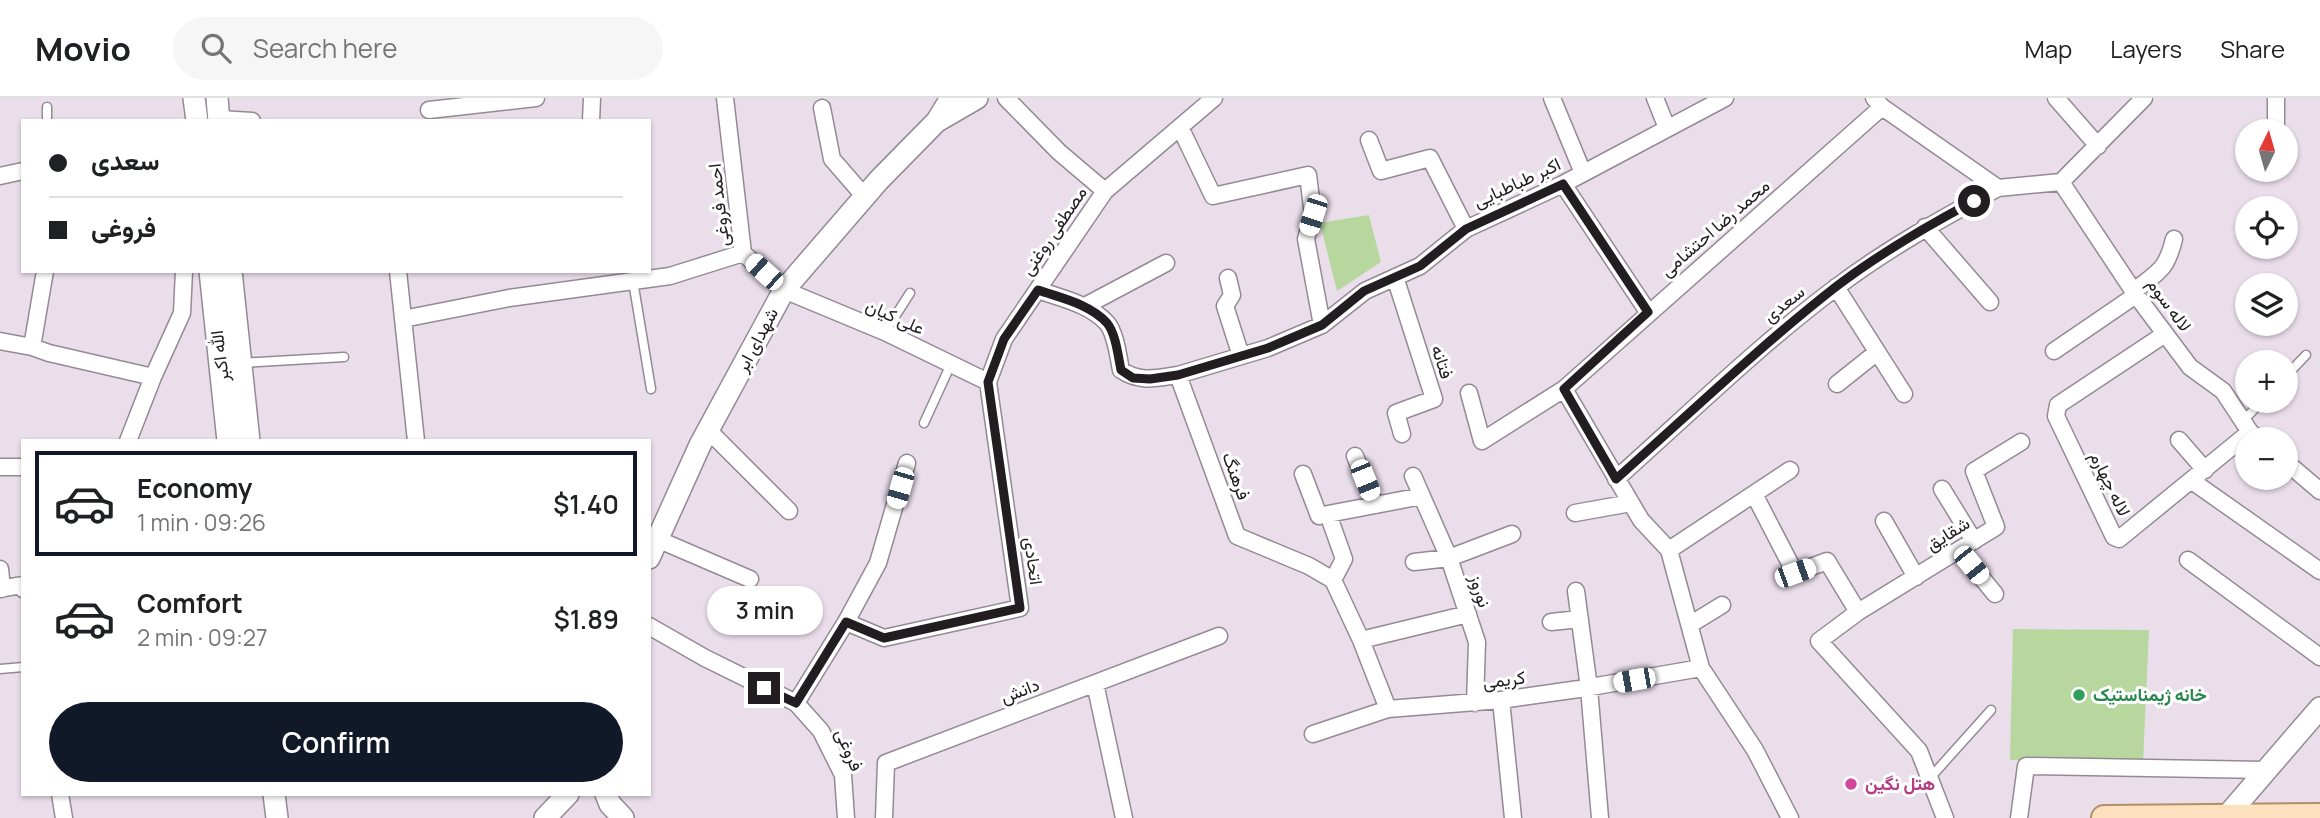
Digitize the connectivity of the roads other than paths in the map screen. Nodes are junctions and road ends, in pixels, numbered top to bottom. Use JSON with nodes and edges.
{"nodes":[{"id":1,"x":194,"y":98,"type":"edge"},
{"id":2,"x":536,"y":98,"type":"edge"},
{"id":3,"x":592,"y":98,"type":"edge"},
{"id":4,"x":725,"y":98,"type":"edge"},
{"id":5,"x":951,"y":98,"type":"edge"},
{"id":6,"x":977,"y":98,"type":"edge"},
{"id":7,"x":1006,"y":98,"type":"edge"},
{"id":8,"x":1214,"y":98,"type":"edge"},
{"id":9,"x":1552,"y":98,"type":"edge"},
{"id":10,"x":1655,"y":98,"type":"edge"},
{"id":11,"x":1725,"y":98,"type":"edge"},
{"id":12,"x":2056,"y":98,"type":"edge"},
{"id":13,"x":2144,"y":98,"type":"edge"},
{"id":14,"x":2276,"y":98,"type":"edge"},
{"id":15,"x":1878,"y":102,"type":"edge"},
{"id":16,"x":47,"y":107,"type":"dead end"},
{"id":17,"x":822,"y":108,"type":"dead end"},
{"id":18,"x":429,"y":109,"type":"edge"},
{"id":19,"x":218,"y":113,"type":"edge"},
{"id":20,"x":47,"y":119,"type":"edge"},
{"id":21,"x":197,"y":119,"type":"edge"},
{"id":22,"x":244,"y":119,"type":"edge"},
{"id":23,"x":591,"y":119,"type":"edge"},
{"id":24,"x":2276,"y":119,"type":"edge"},
{"id":25,"x":937,"y":121,"type":"junction"},
{"id":26,"x":1180,"y":127,"type":"junction"},
{"id":27,"x":1667,"y":128,"type":"junction"},
{"id":28,"x":1369,"y":140,"type":"dead end"},
{"id":29,"x":2098,"y":146,"type":"junction"},
{"id":30,"x":21,"y":171,"type":"edge"},
{"id":31,"x":1583,"y":173,"type":"junction"},
{"id":32,"x":0,"y":176,"type":"edge"},
{"id":33,"x":2061,"y":182,"type":"junction"},
{"id":34,"x":1563,"y":184,"type":"junction"},
{"id":35,"x":1998,"y":188,"type":"junction"},
{"id":36,"x":1105,"y":191,"type":"junction"},
{"id":37,"x":864,"y":197,"type":"junction"},
{"id":38,"x":1925,"y":227,"type":"junction"},
{"id":39,"x":1466,"y":229,"type":"junction"},
{"id":40,"x":2174,"y":239,"type":"dead end"},
{"id":41,"x":743,"y":253,"type":"junction"},
{"id":42,"x":1166,"y":263,"type":"dead end"},
{"id":43,"x":45,"y":273,"type":"edge"},
{"id":44,"x":184,"y":273,"type":"edge"},
{"id":45,"x":210,"y":273,"type":"edge"},
{"id":46,"x":231,"y":273,"type":"edge"},
{"id":47,"x":398,"y":273,"type":"edge"},
{"id":48,"x":1395,"y":277,"type":"junction"},
{"id":49,"x":1228,"y":278,"type":"dead end"},
{"id":50,"x":633,"y":281,"type":"junction"},
{"id":51,"x":1836,"y":287,"type":"junction"},
{"id":52,"x":784,"y":290,"type":"junction"},
{"id":53,"x":1038,"y":290,"type":"junction"},
{"id":54,"x":910,"y":293,"type":"dead end"},
{"id":55,"x":2135,"y":293,"type":"junction"},
{"id":56,"x":1990,"y":302,"type":"dead end"},
{"id":57,"x":1085,"y":306,"type":"junction"},
{"id":58,"x":1648,"y":312,"type":"junction"},
{"id":59,"x":403,"y":319,"type":"junction"},
{"id":60,"x":1322,"y":325,"type":"junction"},
{"id":61,"x":885,"y":332,"type":"junction"},
{"id":62,"x":2165,"y":334,"type":"junction"},
{"id":63,"x":0,"y":341,"type":"edge"},
{"id":64,"x":32,"y":347,"type":"junction"},
{"id":65,"x":2054,"y":351,"type":"dead end"},
{"id":66,"x":1876,"y":353,"type":"junction"},
{"id":67,"x":2306,"y":355,"type":"dead end"},
{"id":68,"x":1241,"y":356,"type":"junction"},
{"id":69,"x":344,"y":357,"type":"dead end"},
{"id":70,"x":241,"y":363,"type":"junction"},
{"id":71,"x":2298,"y":363,"type":"edge"},
{"id":72,"x":951,"y":364,"type":"junction"},
{"id":73,"x":1178,"y":375,"type":"junction"},
{"id":74,"x":152,"y":377,"type":"junction"},
{"id":75,"x":988,"y":382,"type":"junction"},
{"id":76,"x":1837,"y":384,"type":"dead end"},
{"id":77,"x":651,"y":389,"type":"dead end"},
{"id":78,"x":1564,"y":389,"type":"junction"},
{"id":79,"x":1469,"y":393,"type":"dead end"},
{"id":80,"x":1904,"y":394,"type":"dead end"},
{"id":81,"x":924,"y":423,"type":"dead end"},
{"id":82,"x":2248,"y":427,"type":"edge"},
{"id":83,"x":708,"y":430,"type":"junction"},
{"id":84,"x":1402,"y":434,"type":"dead end"},
{"id":85,"x":129,"y":439,"type":"edge"},
{"id":86,"x":228,"y":439,"type":"edge"},
{"id":87,"x":249,"y":439,"type":"edge"},
{"id":88,"x":416,"y":439,"type":"edge"},
{"id":89,"x":2179,"y":440,"type":"dead end"},
{"id":90,"x":2021,"y":442,"type":"dead end"},
{"id":91,"x":2235,"y":445,"type":"edge"},
{"id":92,"x":1355,"y":456,"type":"dead end"},
{"id":93,"x":907,"y":463,"type":"dead end"},
{"id":94,"x":0,"y":467,"type":"edge"},
{"id":95,"x":21,"y":467,"type":"edge"},
{"id":96,"x":1790,"y":470,"type":"dead end"},
{"id":97,"x":2205,"y":470,"type":"junction"},
{"id":98,"x":2298,"y":472,"type":"edge"},
{"id":99,"x":1303,"y":474,"type":"dead end"},
{"id":100,"x":1413,"y":476,"type":"dead end"},
{"id":101,"x":1616,"y":479,"type":"junction"},
{"id":102,"x":2192,"y":481,"type":"junction"},
{"id":103,"x":1942,"y":489,"type":"dead end"},
{"id":104,"x":2320,"y":491,"type":"edge"},
{"id":105,"x":1754,"y":494,"type":"junction"},
{"id":106,"x":1422,"y":496,"type":"junction"},
{"id":107,"x":1631,"y":503,"type":"junction"},
{"id":108,"x":1375,"y":505,"type":"junction"},
{"id":109,"x":789,"y":510,"type":"dead end"},
{"id":110,"x":1575,"y":513,"type":"dead end"},
{"id":111,"x":1318,"y":516,"type":"junction"},
{"id":112,"x":1884,"y":521,"type":"dead end"},
{"id":113,"x":1512,"y":534,"type":"dead end"},
{"id":114,"x":1974,"y":541,"type":"junction"},
{"id":115,"x":653,"y":549,"type":"edge"},
{"id":116,"x":1669,"y":550,"type":"junction"},
{"id":117,"x":1959,"y":550,"type":"junction"},
{"id":118,"x":1449,"y":558,"type":"junction"},
{"id":119,"x":2188,"y":560,"type":"dead end"},
{"id":120,"x":1414,"y":562,"type":"dead end"},
{"id":121,"x":0,"y":569,"type":"edge"},
{"id":122,"x":2320,"y":571,"type":"edge"},
{"id":123,"x":1916,"y":576,"type":"junction"},
{"id":124,"x":750,"y":579,"type":"dead end"},
{"id":125,"x":1334,"y":580,"type":"junction"},
{"id":126,"x":21,"y":585,"type":"edge"},
{"id":127,"x":1,"y":589,"type":"edge"},
{"id":128,"x":1576,"y":591,"type":"dead end"},
{"id":129,"x":1995,"y":594,"type":"dead end"},
{"id":130,"x":1722,"y":605,"type":"dead end"},
{"id":131,"x":1858,"y":612,"type":"junction"},
{"id":132,"x":1468,"y":614,"type":"junction"},
{"id":133,"x":1580,"y":619,"type":"junction"},
{"id":134,"x":846,"y":622,"type":"junction"},
{"id":135,"x":1551,"y":622,"type":"dead end"},
{"id":136,"x":1690,"y":624,"type":"junction"},
{"id":137,"x":651,"y":627,"type":"edge"},
{"id":138,"x":1219,"y":636,"type":"dead end"},
{"id":139,"x":1361,"y":640,"type":"junction"},
{"id":140,"x":2320,"y":657,"type":"edge"},
{"id":141,"x":21,"y":667,"type":"edge"},
{"id":142,"x":1701,"y":668,"type":"junction"},
{"id":143,"x":0,"y":669,"type":"edge"},
{"id":144,"x":1095,"y":683,"type":"junction"},
{"id":145,"x":1589,"y":688,"type":"junction"},
{"id":146,"x":1501,"y":700,"type":"junction"},
{"id":147,"x":796,"y":703,"type":"junction"},
{"id":148,"x":1475,"y":703,"type":"junction"},
{"id":149,"x":2320,"y":708,"type":"edge"},
{"id":150,"x":1388,"y":709,"type":"junction"},
{"id":151,"x":1991,"y":710,"type":"dead end"},
{"id":152,"x":1313,"y":734,"type":"dead end"},
{"id":153,"x":2265,"y":770,"type":"junction"},
{"id":154,"x":1930,"y":778,"type":"junction"},
{"id":155,"x":60,"y":796,"type":"edge"},
{"id":156,"x":274,"y":796,"type":"edge"},
{"id":157,"x":566,"y":796,"type":"edge"},
{"id":158,"x":607,"y":796,"type":"edge"},
{"id":159,"x":2320,"y":816,"type":"edge"},
{"id":160,"x":2226,"y":817,"type":"edge"},
{"id":161,"x":64,"y":818,"type":"edge"},
{"id":162,"x":277,"y":818,"type":"edge"},
{"id":163,"x":545,"y":818,"type":"edge"},
{"id":164,"x":623,"y":818,"type":"edge"},
{"id":165,"x":846,"y":818,"type":"edge"},
{"id":166,"x":884,"y":818,"type":"edge"},
{"id":167,"x":1124,"y":818,"type":"edge"},
{"id":168,"x":1513,"y":818,"type":"edge"},
{"id":169,"x":1600,"y":818,"type":"edge"},
{"id":170,"x":1790,"y":818,"type":"edge"},
{"id":171,"x":1945,"y":818,"type":"edge"},
{"id":172,"x":2019,"y":818,"type":"edge"},
{"id":173,"x":2104,"y":818,"type":"edge"}],
"edges":[{"from":1,"to":21,"type":"main road"},
{"from":2,"to":18,"type":"street"},
{"from":3,"to":23,"type":"street"},
{"from":4,"to":41,"type":"street","name":"احمد فروغی"},
{"from":5,"to":25,"type":"main road"},
{"from":6,"to":25,"type":"main road"},
{"from":7,"to":36,"type":"street"},
{"from":8,"to":26,"type":"street","name":"مصطفی روغنی"},
{"from":9,"to":31,"type":"street"},
{"from":10,"to":27,"type":"street"},
{"from":11,"to":27,"type":"street","name":"اکبر طباطبایی"},
{"from":12,"to":29,"type":"street"},
{"from":13,"to":29,"type":"street"},
{"from":14,"to":24,"type":"street"},
{"from":15,"to":35,"type":"street"},
{"from":15,"to":58,"type":"street","name":"محمد رضا احتشامی"},
{"from":16,"to":20,"type":"lane"},
{"from":17,"to":37,"type":"street"},
{"from":19,"to":22,"type":"street"},
{"from":25,"to":37,"type":"main road","name":"شهدای ابر"},
{"from":26,"to":36,"type":"street","name":"مصطفی روغنی"},
{"from":26,"to":60,"type":"street"},
{"from":27,"to":31,"type":"street","name":"اکبر طباطبایی"},
{"from":28,"to":39,"type":"street"},
{"from":29,"to":33,"type":"street"},
{"from":30,"to":32,"type":"street"},
{"from":31,"to":34,"type":"street","name":"اکبر طباطبایی"},
{"from":33,"to":35,"type":"street"},
{"from":33,"to":55,"type":"street","name":"لاله سوم"},
{"from":34,"to":39,"type":"street","name":"اکبر طباطبایی"},
{"from":34,"to":58,"type":"street"},
{"from":35,"to":38,"type":"street","name":"سعدی"},
{"from":36,"to":53,"type":"street","name":"مصطفی روغنی"},
{"from":37,"to":52,"type":"main road","name":"شهدای ابر"},
{"from":38,"to":51,"type":"street","name":"سعدی"},
{"from":38,"to":56,"type":"street"},
{"from":39,"to":48,"type":"street","name":"اکبر طباطبایی"},
{"from":40,"to":55,"type":"street"},
{"from":41,"to":50,"type":"street"},
{"from":41,"to":52,"type":"street","name":"احمد فروغی"},
{"from":42,"to":57,"type":"street"},
{"from":43,"to":64,"type":"street"},
{"from":44,"to":74,"type":"street"},
{"from":45,"to":86,"type":"main road","name":"الله اکبر"},
{"from":46,"to":70,"type":"main road","name":"الله اکبر"},
{"from":47,"to":59,"type":"street"},
{"from":48,"to":60,"type":"street","name":"اکبر طباطبایی"},
{"from":48,"to":84,"type":"street","name":"فتانه"},
{"from":49,"to":68,"type":"street"},
{"from":50,"to":59,"type":"street"},
{"from":50,"to":77,"type":"lane"},
{"from":51,"to":66,"type":"street"},
{"from":51,"to":101,"type":"street","name":"سعدی"},
{"from":52,"to":61,"type":"street","name":"علی کیان"},
{"from":52,"to":83,"type":"main road","name":"شهدای ابر"},
{"from":53,"to":57,"type":"street"},
{"from":53,"to":75,"type":"street","name":"مصطفی روغنی"},
{"from":54,"to":61,"type":"lane"},
{"from":55,"to":62,"type":"street","name":"لاله سوم"},
{"from":55,"to":65,"type":"street"},
{"from":57,"to":73,"type":"street"},
{"from":58,"to":78,"type":"street","name":"محمد رضا احتشامی"},
{"from":59,"to":88,"type":"street"},
{"from":60,"to":68,"type":"street","name":"اکبر طباطبایی"},
{"from":61,"to":72,"type":"street","name":"علی کیان"},
{"from":62,"to":82,"type":"street","name":"لاله سوم"},
{"from":62,"to":102,"type":"street","name":"لاله چهارم"},
{"from":63,"to":64,"type":"street"},
{"from":64,"to":74,"type":"street"},
{"from":66,"to":76,"type":"street"},
{"from":66,"to":80,"type":"street"},
{"from":67,"to":71,"type":"lane"},
{"from":68,"to":73,"type":"street","name":"اکبر طباطبایی"},
{"from":69,"to":70,"type":"lane"},
{"from":70,"to":87,"type":"main road","name":"الله اکبر"},
{"from":72,"to":75,"type":"street","name":"علی کیان"},
{"from":72,"to":81,"type":"lane"},
{"from":73,"to":125,"type":"street","name":"فرهنگ"},
{"from":74,"to":85,"type":"street"},
{"from":75,"to":134,"type":"street","name":"اتحادی"},
{"from":78,"to":79,"type":"street","name":"محمد رضا احتشامی"},
{"from":78,"to":101,"type":"street"},
{"from":83,"to":109,"type":"street"},
{"from":83,"to":115,"type":"main road","name":"شهدای ابر"},
{"from":89,"to":97,"type":"street"},
{"from":90,"to":114,"type":"street","name":"شقایق"},
{"from":91,"to":97,"type":"street","name":"لاله چهارم"},
{"from":92,"to":108,"type":"street"},
{"from":93,"to":134,"type":"street"},
{"from":94,"to":95,"type":"street"},
{"from":96,"to":105,"type":"street"},
{"from":97,"to":102,"type":"street","name":"لاله چهارم"},
{"from":98,"to":104,"type":"street"},
{"from":99,"to":111,"type":"street"},
{"from":100,"to":106,"type":"street","name":"نوروز"},
{"from":101,"to":107,"type":"street"},
{"from":102,"to":122,"type":"street"},
{"from":103,"to":114,"type":"street"},
{"from":105,"to":116,"type":"street"},
{"from":105,"to":131,"type":"street"},
{"from":106,"to":108,"type":"street"},
{"from":106,"to":118,"type":"street","name":"نوروز"},
{"from":107,"to":110,"type":"street"},
{"from":107,"to":116,"type":"street"},
{"from":108,"to":111,"type":"street"},
{"from":111,"to":125,"type":"street"},
{"from":112,"to":123,"type":"street"},
{"from":113,"to":118,"type":"street"},
{"from":114,"to":117,"type":"street","name":"شقایق"},
{"from":115,"to":124,"type":"street"},
{"from":116,"to":136,"type":"street"},
{"from":117,"to":123,"type":"street","name":"شقایق"},
{"from":117,"to":129,"type":"street"},
{"from":118,"to":120,"type":"street"},
{"from":118,"to":132,"type":"street","name":"نوروز"},
{"from":119,"to":140,"type":"street"},
{"from":121,"to":127,"type":"street"},
{"from":123,"to":131,"type":"street","name":"شقایق"},
{"from":125,"to":139,"type":"street"},
{"from":126,"to":127,"type":"street"},
{"from":128,"to":133,"type":"street"},
{"from":130,"to":136,"type":"street"},
{"from":131,"to":154,"type":"street","name":"شقایق"},
{"from":132,"to":139,"type":"street"},
{"from":132,"to":148,"type":"street","name":"نوروز"},
{"from":133,"to":135,"type":"street"},
{"from":133,"to":145,"type":"street"},
{"from":134,"to":147,"type":"street"},
{"from":136,"to":142,"type":"street"},
{"from":137,"to":147,"type":"street","name":"فروغی"},
{"from":138,"to":144,"type":"street","name":"دانش"},
{"from":139,"to":150,"type":"street"},
{"from":141,"to":143,"type":"lane"},
{"from":142,"to":145,"type":"street","name":"کریمی"},
{"from":142,"to":170,"type":"street"},
{"from":144,"to":166,"type":"street","name":"دانش"},
{"from":144,"to":167,"type":"street"},
{"from":145,"to":146,"type":"street","name":"کریمی"},
{"from":145,"to":169,"type":"street"},
{"from":146,"to":148,"type":"street","name":"کریمی"},
{"from":146,"to":168,"type":"street"},
{"from":147,"to":165,"type":"street","name":"فروغی"},
{"from":148,"to":150,"type":"street","name":"کریمی"},
{"from":149,"to":153,"type":"main road"},
{"from":150,"to":152,"type":"street","name":"کریمی"},
{"from":151,"to":154,"type":"lane"},
{"from":153,"to":160,"type":"main road"},
{"from":153,"to":172,"type":"street"},
{"from":154,"to":171,"type":"street","name":"شقایق"},
{"from":155,"to":161,"type":"street"},
{"from":156,"to":162,"type":"main road"},
{"from":157,"to":163,"type":"main road"},
{"from":158,"to":164,"type":"main road"},
{"from":159,"to":160,"type":"main road"},
{"from":160,"to":173,"type":"main road"}]}
